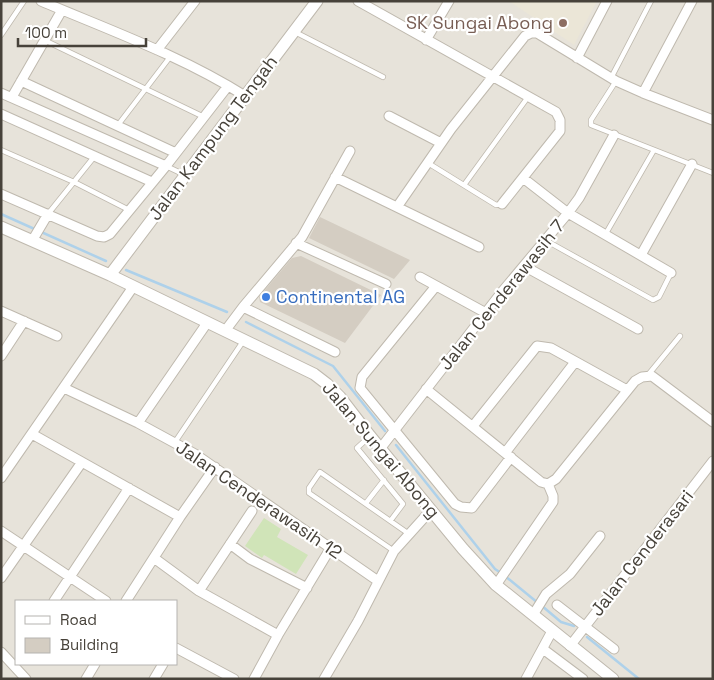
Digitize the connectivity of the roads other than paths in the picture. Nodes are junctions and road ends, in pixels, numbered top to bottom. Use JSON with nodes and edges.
{"nodes":[{"id":1,"x":24,"y":1,"type":"edge"},
{"id":2,"x":41,"y":1,"type":"edge"},
{"id":3,"x":194,"y":1,"type":"edge"},
{"id":4,"x":317,"y":1,"type":"edge"},
{"id":5,"x":358,"y":1,"type":"edge"},
{"id":6,"x":450,"y":1,"type":"edge"},
{"id":7,"x":607,"y":1,"type":"edge"},
{"id":8,"x":651,"y":1,"type":"edge"},
{"id":9,"x":692,"y":1,"type":"edge"},
{"id":10,"x":62,"y":10,"type":"junction"},
{"id":11,"x":294,"y":32,"type":"junction"},
{"id":12,"x":1,"y":35,"type":"edge"},
{"id":13,"x":44,"y":40,"type":"junction"},
{"id":14,"x":426,"y":40,"type":"junction"},
{"id":15,"x":157,"y":50,"type":"junction"},
{"id":16,"x":170,"y":57,"type":"junction"},
{"id":17,"x":577,"y":58,"type":"junction"},
{"id":18,"x":383,"y":77,"type":"dead end"},
{"id":19,"x":492,"y":77,"type":"junction"},
{"id":20,"x":614,"y":79,"type":"junction"},
{"id":21,"x":21,"y":81,"type":"junction"},
{"id":22,"x":228,"y":86,"type":"junction"},
{"id":23,"x":145,"y":90,"type":"junction"},
{"id":24,"x":1,"y":93,"type":"edge"},
{"id":25,"x":642,"y":93,"type":"junction"},
{"id":26,"x":245,"y":96,"type":"junction"},
{"id":27,"x":12,"y":97,"type":"junction"},
{"id":28,"x":528,"y":97,"type":"junction"},
{"id":29,"x":1,"y":114,"type":"edge"},
{"id":30,"x":389,"y":116,"type":"dead end"},
{"id":31,"x":204,"y":117,"type":"junction"},
{"id":32,"x":713,"y":120,"type":"edge"},
{"id":33,"x":118,"y":126,"type":"junction"},
{"id":34,"x":614,"y":134,"type":"junction"},
{"id":35,"x":441,"y":143,"type":"junction"},
{"id":36,"x":1,"y":150,"type":"edge"},
{"id":37,"x":654,"y":150,"type":"junction"},
{"id":38,"x":350,"y":151,"type":"dead end"},
{"id":39,"x":176,"y":153,"type":"junction"},
{"id":40,"x":94,"y":156,"type":"junction"},
{"id":41,"x":427,"y":162,"type":"junction"},
{"id":42,"x":692,"y":164,"type":"junction"},
{"id":43,"x":166,"y":166,"type":"junction"},
{"id":44,"x":713,"y":173,"type":"edge"},
{"id":45,"x":185,"y":175,"type":"junction"},
{"id":46,"x":335,"y":177,"type":"junction"},
{"id":47,"x":523,"y":178,"type":"junction"},
{"id":48,"x":74,"y":182,"type":"junction"},
{"id":49,"x":152,"y":182,"type":"junction"},
{"id":50,"x":464,"y":185,"type":"junction"},
{"id":51,"x":1,"y":194,"type":"edge"},
{"id":52,"x":502,"y":204,"type":"joint"},
{"id":53,"x":397,"y":207,"type":"junction"},
{"id":54,"x":130,"y":211,"type":"junction"},
{"id":55,"x":568,"y":213,"type":"junction"},
{"id":56,"x":48,"y":214,"type":"junction"},
{"id":57,"x":1,"y":227,"type":"edge"},
{"id":58,"x":37,"y":233,"type":"junction"},
{"id":59,"x":605,"y":235,"type":"junction"},
{"id":60,"x":545,"y":240,"type":"junction"},
{"id":61,"x":296,"y":243,"type":"junction"},
{"id":62,"x":479,"y":247,"type":"dead end"},
{"id":63,"x":641,"y":255,"type":"junction"},
{"id":64,"x":524,"y":266,"type":"junction"},
{"id":65,"x":671,"y":272,"type":"joint"},
{"id":66,"x":110,"y":275,"type":"junction"},
{"id":67,"x":420,"y":277,"type":"dead end"},
{"id":68,"x":386,"y":284,"type":"dead end"},
{"id":69,"x":133,"y":286,"type":"junction"},
{"id":70,"x":436,"y":286,"type":"junction"},
{"id":71,"x":243,"y":307,"type":"junction"},
{"id":72,"x":1,"y":311,"type":"edge"},
{"id":73,"x":486,"y":313,"type":"junction"},
{"id":74,"x":24,"y":321,"type":"junction"},
{"id":75,"x":207,"y":323,"type":"junction"},
{"id":76,"x":638,"y":329,"type":"dead end"},
{"id":77,"x":225,"y":331,"type":"junction"},
{"id":78,"x":58,"y":336,"type":"dead end"},
{"id":79,"x":680,"y":336,"type":"dead end"},
{"id":80,"x":244,"y":339,"type":"junction"},
{"id":81,"x":335,"y":352,"type":"dead end"},
{"id":82,"x":1,"y":356,"type":"edge"},
{"id":83,"x":575,"y":362,"type":"junction"},
{"id":84,"x":650,"y":376,"type":"junction"},
{"id":85,"x":64,"y":388,"type":"junction"},
{"id":86,"x":426,"y":390,"type":"junction"},
{"id":87,"x":627,"y":390,"type":"junction"},
{"id":88,"x":713,"y":422,"type":"edge"},
{"id":89,"x":138,"y":423,"type":"junction"},
{"id":90,"x":473,"y":426,"type":"junction"},
{"id":91,"x":395,"y":430,"type":"junction"},
{"id":92,"x":32,"y":434,"type":"junction"},
{"id":93,"x":370,"y":436,"type":"junction"},
{"id":94,"x":175,"y":442,"type":"junction"},
{"id":95,"x":380,"y":449,"type":"junction"},
{"id":96,"x":508,"y":455,"type":"junction"},
{"id":97,"x":713,"y":461,"type":"edge"},
{"id":98,"x":82,"y":462,"type":"junction"},
{"id":99,"x":5,"y":465,"type":"edge"},
{"id":100,"x":216,"y":467,"type":"junction"},
{"id":101,"x":1,"y":478,"type":"edge"},
{"id":102,"x":384,"y":480,"type":"junction"},
{"id":103,"x":548,"y":484,"type":"junction"},
{"id":104,"x":129,"y":488,"type":"junction"},
{"id":105,"x":366,"y":503,"type":"junction"},
{"id":106,"x":431,"y":510,"type":"junction"},
{"id":107,"x":252,"y":511,"type":"dead end"},
{"id":108,"x":180,"y":517,"type":"junction"},
{"id":109,"x":391,"y":520,"type":"junction"},
{"id":110,"x":1,"y":532,"type":"edge"},
{"id":111,"x":409,"y":534,"type":"junction"},
{"id":112,"x":600,"y":536,"type":"dead end"},
{"id":113,"x":230,"y":544,"type":"junction"},
{"id":114,"x":23,"y":546,"type":"junction"},
{"id":115,"x":330,"y":549,"type":"junction"},
{"id":116,"x":394,"y":551,"type":"junction"},
{"id":117,"x":154,"y":558,"type":"junction"},
{"id":118,"x":502,"y":576,"type":"junction"},
{"id":119,"x":70,"y":577,"type":"junction"},
{"id":120,"x":1,"y":578,"type":"edge"},
{"id":121,"x":378,"y":581,"type":"junction"},
{"id":122,"x":307,"y":588,"type":"junction"},
{"id":123,"x":198,"y":591,"type":"junction"},
{"id":124,"x":55,"y":600,"type":"edge"},
{"id":125,"x":104,"y":600,"type":"edge"},
{"id":126,"x":127,"y":600,"type":"edge"},
{"id":127,"x":557,"y":605,"type":"dead end"},
{"id":128,"x":538,"y":606,"type":"junction"},
{"id":129,"x":585,"y":626,"type":"junction"},
{"id":130,"x":552,"y":631,"type":"junction"},
{"id":131,"x":278,"y":635,"type":"junction"},
{"id":132,"x":570,"y":646,"type":"junction"},
{"id":133,"x":178,"y":649,"type":"edge"},
{"id":134,"x":543,"y":649,"type":"junction"},
{"id":135,"x":614,"y":649,"type":"dead end"},
{"id":136,"x":1,"y":652,"type":"edge"},
{"id":137,"x":15,"y":662,"type":"edge"},
{"id":138,"x":17,"y":665,"type":"edge"},
{"id":139,"x":94,"y":665,"type":"edge"},
{"id":140,"x":162,"y":665,"type":"edge"},
{"id":141,"x":612,"y":678,"type":"edge"},
{"id":142,"x":26,"y":679,"type":"edge"},
{"id":143,"x":86,"y":679,"type":"edge"},
{"id":144,"x":154,"y":679,"type":"edge"},
{"id":145,"x":234,"y":679,"type":"edge"},
{"id":146,"x":254,"y":679,"type":"edge"},
{"id":147,"x":324,"y":679,"type":"edge"},
{"id":148,"x":526,"y":679,"type":"edge"},
{"id":149,"x":583,"y":679,"type":"edge"}],
"edges":[{"from":1,"to":12,"type":"lane"},
{"from":2,"to":10,"type":"street"},
{"from":3,"to":15,"type":"street"},
{"from":4,"to":11,"type":"street","name":"Jalan Kampung Tengah"},
{"from":5,"to":14,"type":"street"},
{"from":6,"to":14,"type":"street"},
{"from":7,"to":17,"type":"street"},
{"from":8,"to":20,"type":"lane"},
{"from":9,"to":25,"type":"street"},
{"from":10,"to":13,"type":"street"},
{"from":10,"to":15,"type":"street"},
{"from":11,"to":18,"type":"lane"},
{"from":11,"to":26,"type":"street","name":"Jalan Kampung Tengah"},
{"from":13,"to":21,"type":"street"},
{"from":13,"to":23,"type":"lane"},
{"from":14,"to":19,"type":"street"},
{"from":15,"to":16,"type":"street"},
{"from":16,"to":22,"type":"street"},
{"from":16,"to":23,"type":"lane"},
{"from":17,"to":19,"type":"street"},
{"from":17,"to":20,"type":"street"},
{"from":19,"to":28,"type":"street"},
{"from":19,"to":35,"type":"street"},
{"from":20,"to":25,"type":"street"},
{"from":20,"to":34,"type":"lane"},
{"from":21,"to":27,"type":"street"},
{"from":21,"to":33,"type":"street"},
{"from":22,"to":26,"type":"street"},
{"from":22,"to":31,"type":"street"},
{"from":23,"to":31,"type":"lane"},
{"from":23,"to":33,"type":"lane"},
{"from":24,"to":27,"type":"street"},
{"from":25,"to":32,"type":"street"},
{"from":26,"to":45,"type":"street","name":"Jalan Kampung Tengah"},
{"from":27,"to":43,"type":"street"},
{"from":28,"to":47,"type":"street"},
{"from":28,"to":50,"type":"lane"},
{"from":29,"to":40,"type":"street"},
{"from":30,"to":35,"type":"street"},
{"from":31,"to":39,"type":"street"},
{"from":33,"to":39,"type":"street"},
{"from":34,"to":37,"type":"lane"},
{"from":34,"to":55,"type":"street","name":"Jalan Cenderawasih 7"},
{"from":35,"to":41,"type":"street"},
{"from":36,"to":48,"type":"lane"},
{"from":37,"to":42,"type":"lane"},
{"from":37,"to":59,"type":"lane"},
{"from":38,"to":46,"type":"street"},
{"from":39,"to":43,"type":"street"},
{"from":40,"to":48,"type":"lane"},
{"from":40,"to":49,"type":"street"},
{"from":41,"to":50,"type":"lane"},
{"from":41,"to":53,"type":"street"},
{"from":42,"to":44,"type":"lane"},
{"from":42,"to":63,"type":"street"},
{"from":43,"to":45,"type":"lane"},
{"from":43,"to":49,"type":"street"},
{"from":45,"to":66,"type":"street","name":"Jalan Kampung Tengah"},
{"from":46,"to":53,"type":"street"},
{"from":46,"to":61,"type":"street"},
{"from":47,"to":52,"type":"street"},
{"from":47,"to":55,"type":"street"},
{"from":48,"to":54,"type":"lane"},
{"from":48,"to":56,"type":"lane"},
{"from":49,"to":54,"type":"street"},
{"from":50,"to":52,"type":"lane"},
{"from":51,"to":56,"type":"street"},
{"from":53,"to":62,"type":"street"},
{"from":54,"to":56,"type":"street"},
{"from":55,"to":59,"type":"street"},
{"from":55,"to":60,"type":"street","name":"Jalan Cenderawasih 7"},
{"from":56,"to":58,"type":"street"},
{"from":57,"to":58,"type":"street","name":"Jalan Sungai Abong"},
{"from":58,"to":66,"type":"street","name":"Jalan Sungai Abong"},
{"from":59,"to":63,"type":"street"},
{"from":60,"to":64,"type":"street","name":"Jalan Cenderawasih 7"},
{"from":60,"to":65,"type":"lane"},
{"from":61,"to":68,"type":"street"},
{"from":61,"to":71,"type":"street"},
{"from":63,"to":65,"type":"street"},
{"from":64,"to":73,"type":"street","name":"Jalan Cenderawasih 7"},
{"from":64,"to":76,"type":"street"},
{"from":66,"to":69,"type":"street","name":"Jalan Sungai Abong"},
{"from":67,"to":70,"type":"street"},
{"from":69,"to":75,"type":"street","name":"Jalan Sungai Abong"},
{"from":69,"to":85,"type":"street"},
{"from":70,"to":73,"type":"street"},
{"from":70,"to":91,"type":"street"},
{"from":71,"to":77,"type":"street"},
{"from":71,"to":81,"type":"street"},
{"from":72,"to":74,"type":"street"},
{"from":73,"to":86,"type":"street","name":"Jalan Cenderawasih 7"},
{"from":74,"to":78,"type":"street"},
{"from":74,"to":82,"type":"street"},
{"from":75,"to":77,"type":"street","name":"Jalan Sungai Abong"},
{"from":75,"to":89,"type":"street"},
{"from":77,"to":80,"type":"street","name":"Jalan Sungai Abong"},
{"from":79,"to":84,"type":"lane"},
{"from":80,"to":93,"type":"street","name":"Jalan Sungai Abong"},
{"from":80,"to":94,"type":"lane"},
{"from":83,"to":87,"type":"street"},
{"from":83,"to":90,"type":"street"},
{"from":83,"to":96,"type":"street"},
{"from":84,"to":87,"type":"street"},
{"from":84,"to":88,"type":"street"},
{"from":85,"to":89,"type":"street","name":"Jalan Cenderawasih 12"},
{"from":85,"to":92,"type":"street"},
{"from":86,"to":90,"type":"street"},
{"from":86,"to":91,"type":"street","name":"Jalan Cenderawasih 7"},
{"from":87,"to":103,"type":"street"},
{"from":89,"to":94,"type":"street","name":"Jalan Cenderawasih 12"},
{"from":90,"to":96,"type":"street"},
{"from":91,"to":95,"type":"street","name":"Jalan Cenderawasih 7"},
{"from":91,"to":96,"type":"street"},
{"from":92,"to":98,"type":"street"},
{"from":92,"to":99,"type":"street"},
{"from":93,"to":95,"type":"street","name":"Jalan Sungai Abong"},
{"from":93,"to":102,"type":"lane"},
{"from":94,"to":100,"type":"street","name":"Jalan Cenderawasih 12"},
{"from":95,"to":106,"type":"street","name":"Jalan Sungai Abong"},
{"from":96,"to":103,"type":"street"},
{"from":97,"to":129,"type":"street","name":"Jalan Cenderasari"},
{"from":98,"to":104,"type":"street"},
{"from":98,"to":114,"type":"street"},
{"from":99,"to":101,"type":"street"},
{"from":100,"to":108,"type":"street"},
{"from":100,"to":115,"type":"street","name":"Jalan Cenderawasih 12"},
{"from":102,"to":105,"type":"lane"},
{"from":102,"to":109,"type":"lane"},
{"from":103,"to":118,"type":"street"},
{"from":104,"to":108,"type":"street"},
{"from":104,"to":119,"type":"street"},
{"from":105,"to":109,"type":"lane"},
{"from":105,"to":116,"type":"lane"},
{"from":106,"to":111,"type":"street"},
{"from":106,"to":118,"type":"street","name":"Jalan Sungai Abong"},
{"from":107,"to":113,"type":"street"},
{"from":108,"to":117,"type":"street"},
{"from":109,"to":111,"type":"lane"},
{"from":110,"to":114,"type":"street"},
{"from":111,"to":116,"type":"street"},
{"from":112,"to":128,"type":"street"},
{"from":113,"to":122,"type":"street"},
{"from":113,"to":123,"type":"street"},
{"from":114,"to":119,"type":"street"},
{"from":114,"to":120,"type":"street"},
{"from":115,"to":121,"type":"street","name":"Jalan Cenderawasih 12"},
{"from":115,"to":122,"type":"street"},
{"from":116,"to":121,"type":"street"},
{"from":117,"to":123,"type":"street"},
{"from":117,"to":126,"type":"street"},
{"from":118,"to":128,"type":"street","name":"Jalan Sungai Abong"},
{"from":119,"to":124,"type":"street"},
{"from":119,"to":125,"type":"street"},
{"from":121,"to":147,"type":"street"},
{"from":122,"to":131,"type":"street"},
{"from":123,"to":131,"type":"street"},
{"from":127,"to":129,"type":"street"},
{"from":128,"to":130,"type":"street","name":"Jalan Sungai Abong"},
{"from":129,"to":132,"type":"street","name":"Jalan Cenderasari"},
{"from":129,"to":135,"type":"street"},
{"from":130,"to":132,"type":"street","name":"Jalan Sungai Abong"},
{"from":130,"to":134,"type":"street"},
{"from":131,"to":146,"type":"street"},
{"from":132,"to":141,"type":"street","name":"Jalan Sungai Abong"},
{"from":133,"to":145,"type":"street"},
{"from":134,"to":148,"type":"street"},
{"from":134,"to":149,"type":"street"},
{"from":136,"to":137,"type":"street"},
{"from":138,"to":142,"type":"street"},
{"from":139,"to":143,"type":"street"},
{"from":140,"to":144,"type":"street"}]}
